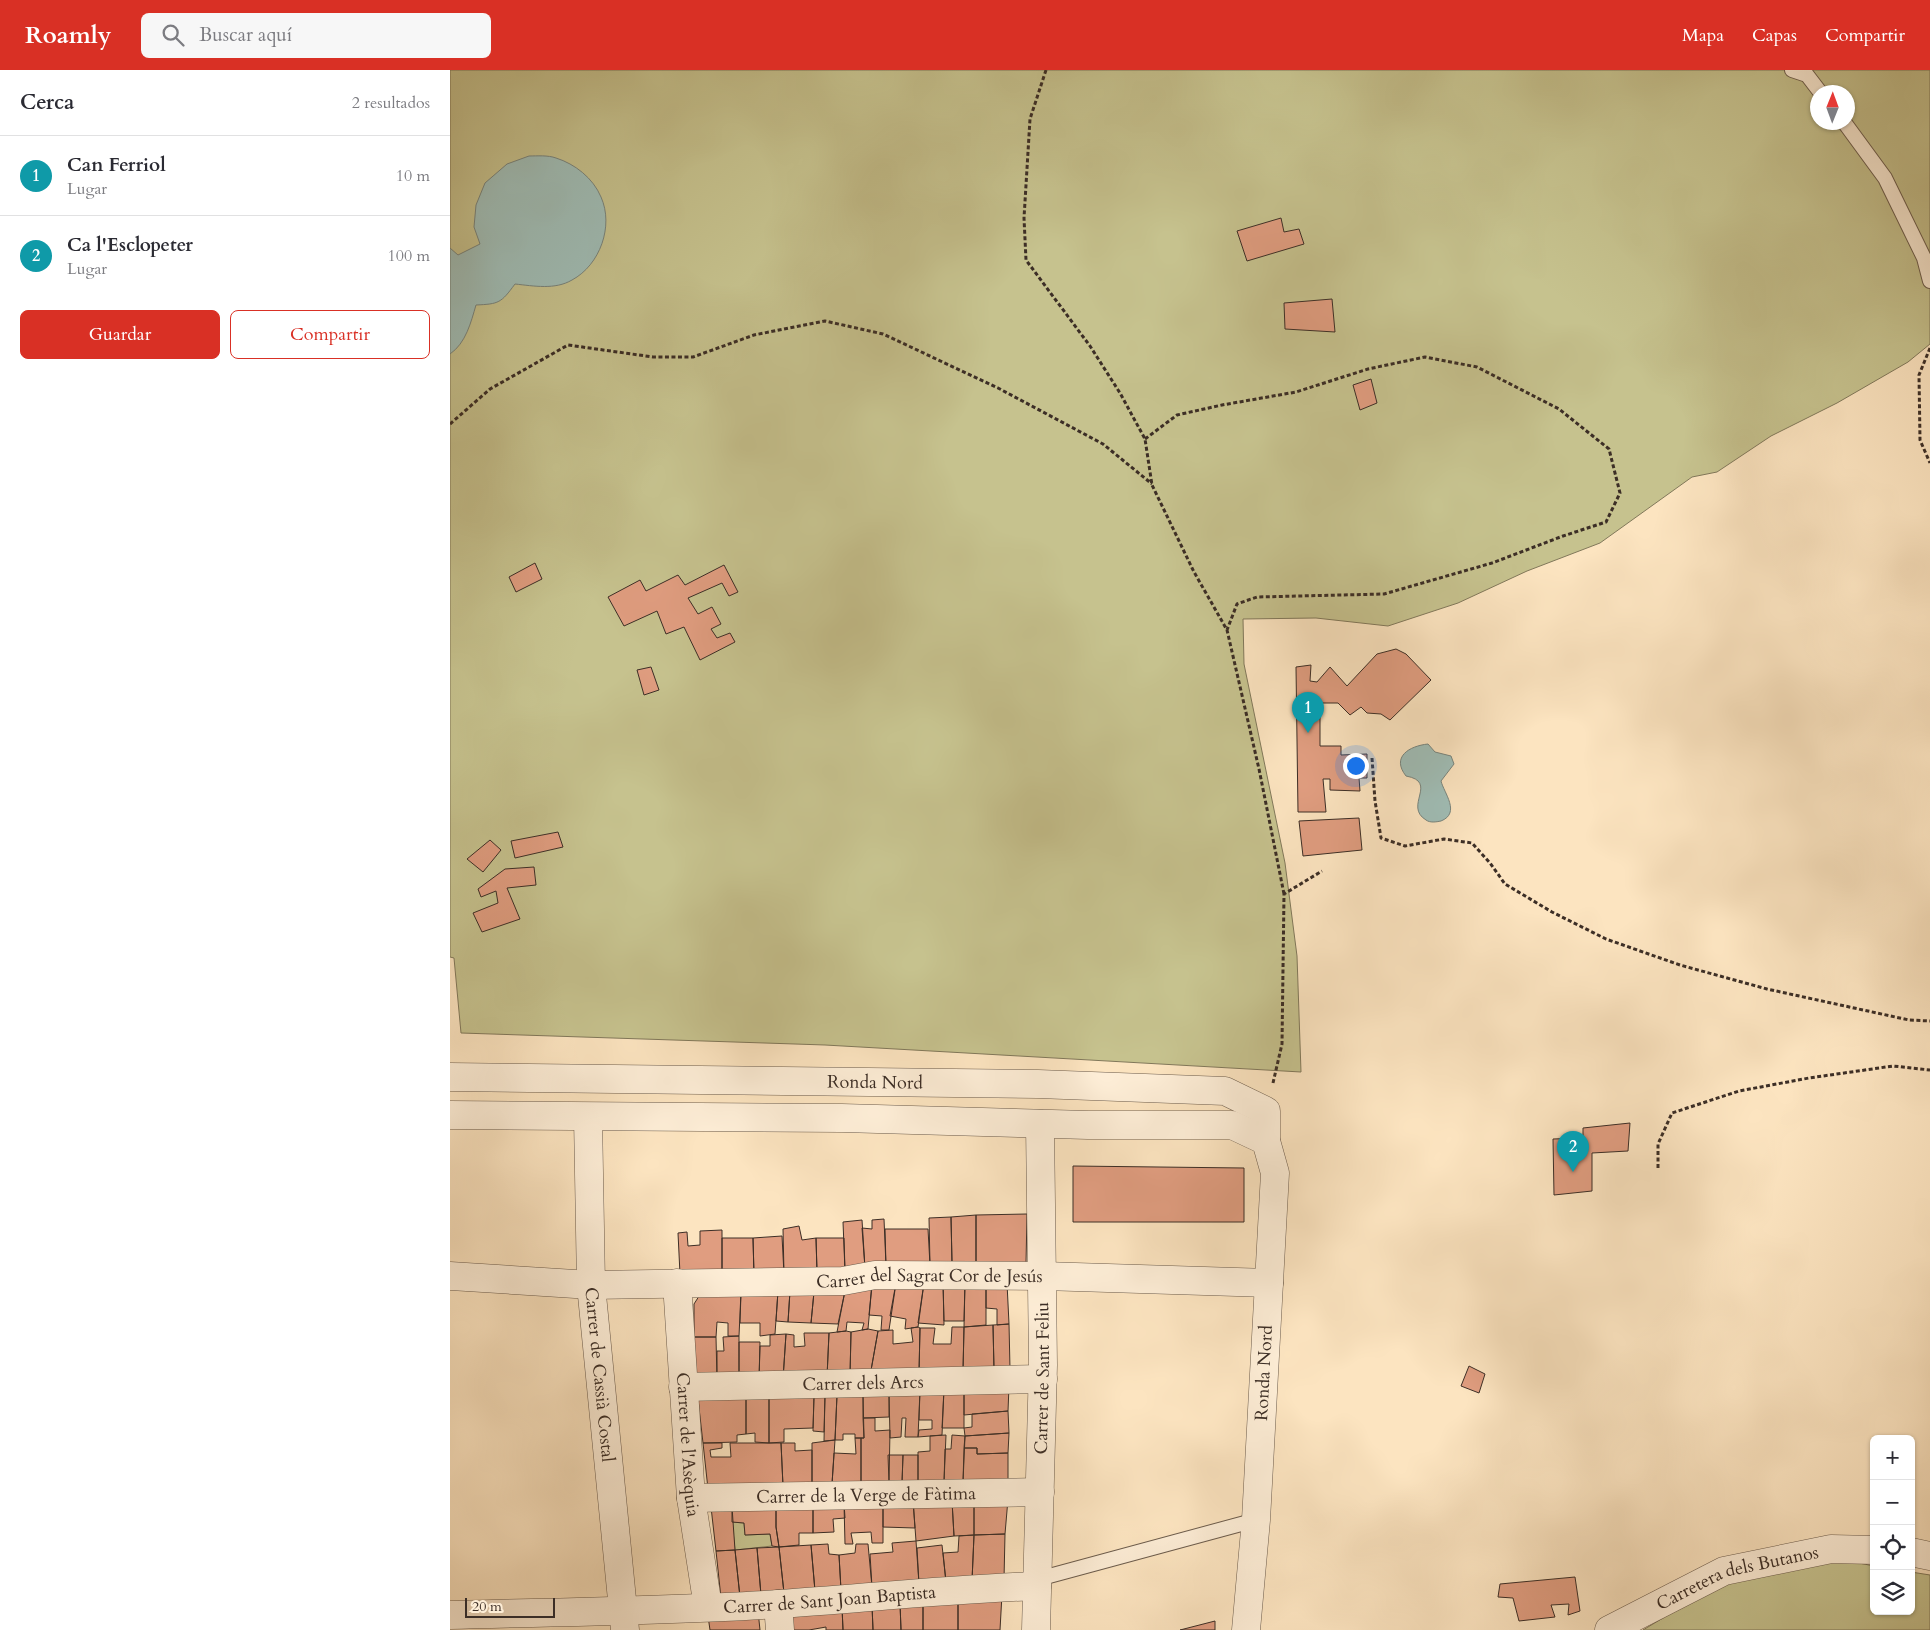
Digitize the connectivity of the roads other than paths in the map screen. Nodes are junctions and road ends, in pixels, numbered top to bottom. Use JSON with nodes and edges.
{"nodes":[{"id":1,"x":1792,"y":70,"type":"edge"},
{"id":2,"x":1815,"y":85,"type":"edge"},
{"id":3,"x":1850,"y":130,"type":"edge"},
{"id":4,"x":1930,"y":281,"type":"edge"},
{"id":5,"x":450,"y":1077,"type":"edge"},
{"id":6,"x":450,"y":1115,"type":"edge"},
{"id":7,"x":588,"y":1117,"type":"junction"},
{"id":8,"x":1040,"y":1124,"type":"junction"},
{"id":9,"x":1266,"y":1140,"type":"junction"},
{"id":10,"x":450,"y":1276,"type":"edge"},
{"id":11,"x":1043,"y":1276,"type":"junction"},
{"id":12,"x":677,"y":1283,"type":"junction"},
{"id":13,"x":1269,"y":1283,"type":"junction"},
{"id":14,"x":591,"y":1285,"type":"junction"},
{"id":15,"x":1043,"y":1379,"type":"junction"},
{"id":16,"x":683,"y":1387,"type":"junction"},
{"id":17,"x":1040,"y":1492,"type":"junction"},
{"id":18,"x":691,"y":1498,"type":"junction"},
{"id":19,"x":1256,"y":1520,"type":"junction"},
{"id":20,"x":1870,"y":1550,"type":"edge"},
{"id":21,"x":1915,"y":1553,"type":"edge"},
{"id":22,"x":1930,"y":1556,"type":"edge"},
{"id":23,"x":1037,"y":1583,"type":"junction"},
{"id":24,"x":708,"y":1606,"type":"junction"},
{"id":25,"x":450,"y":1615,"type":"edge"},
{"id":26,"x":779,"y":1617,"type":"edge"},
{"id":27,"x":1248,"y":1618,"type":"edge"},
{"id":28,"x":624,"y":1620,"type":"edge"},
{"id":29,"x":1036,"y":1630,"type":"edge"},
{"id":30,"x":1609,"y":1630,"type":"edge"}],
"edges":[{"from":1,"to":2,"type":"lane"},
{"from":3,"to":4,"type":"lane"},
{"from":5,"to":9,"type":"street","name":"Ronda Nord"},
{"from":6,"to":7,"type":"street","name":"Ronda Nord"},
{"from":7,"to":8,"type":"street","name":"Ronda Nord"},
{"from":7,"to":14,"type":"street","name":"Carrer de Cassià Costal"},
{"from":8,"to":9,"type":"street","name":"Ronda Nord"},
{"from":8,"to":11,"type":"street","name":"Carrer de Sant Feliu"},
{"from":9,"to":13,"type":"street","name":"Ronda Nord"},
{"from":10,"to":14,"type":"street","name":"Carrer del Sagrat Cor de Jesús"},
{"from":11,"to":12,"type":"street","name":"Carrer del Sagrat Cor de Jesús"},
{"from":11,"to":13,"type":"street","name":"Carrer del Sagrat Cor de Jesús"},
{"from":11,"to":15,"type":"street","name":"Carrer de Sant Feliu"},
{"from":12,"to":14,"type":"street","name":"Carrer del Sagrat Cor de Jesús"},
{"from":12,"to":16,"type":"street","name":"Carrer de l'Asèquia"},
{"from":13,"to":19,"type":"street","name":"Ronda Nord"},
{"from":14,"to":28,"type":"street","name":"Carrer de Cassià Costal"},
{"from":15,"to":16,"type":"street","name":"Carrer dels Arcs"},
{"from":15,"to":17,"type":"street","name":"Carrer de Sant Feliu"},
{"from":16,"to":18,"type":"street","name":"Carrer de l'Asèquia"},
{"from":17,"to":18,"type":"street","name":"Carrer de la Verge de Fàtima"},
{"from":17,"to":23,"type":"street","name":"Carrer de Sant Feliu"},
{"from":18,"to":24,"type":"street","name":"Carrer de l'Asèquia"},
{"from":19,"to":23,"type":"lane"},
{"from":19,"to":27,"type":"street","name":"Ronda Nord"},
{"from":20,"to":30,"type":"street","name":"Carretera dels Butanos"},
{"from":21,"to":22,"type":"street"},
{"from":23,"to":26,"type":"street","name":"Carrer de Sant Joan Baptista"},
{"from":23,"to":29,"type":"street","name":"Carrer de Sant Feliu"},
{"from":24,"to":26,"type":"street","name":"Carrer de Sant Joan Baptista"},
{"from":24,"to":28,"type":"street","name":"Carrer de Sant Joan Baptista"},
{"from":25,"to":28,"type":"street","name":"Carrer de Sant Joan Baptista"}]}
